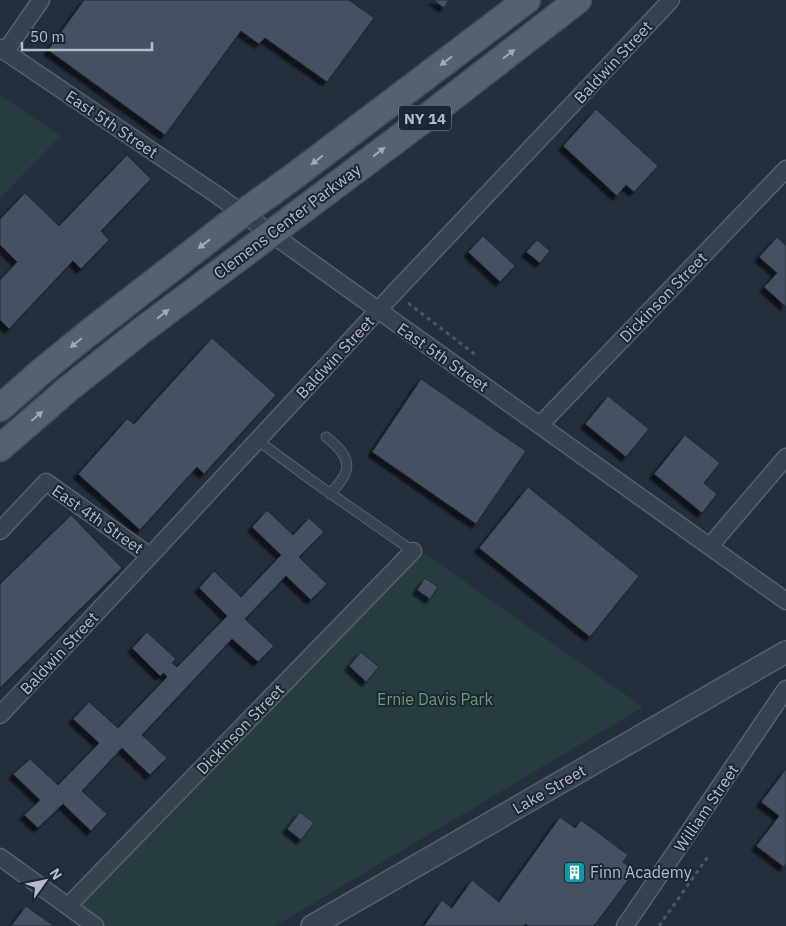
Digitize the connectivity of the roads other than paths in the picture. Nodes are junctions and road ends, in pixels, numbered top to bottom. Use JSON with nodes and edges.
{"nodes":[{"id":1,"x":41,"y":0,"type":"edge"},
{"id":2,"x":527,"y":0,"type":"edge"},
{"id":3,"x":578,"y":0,"type":"edge"},
{"id":4,"x":671,"y":0,"type":"edge"},
{"id":5,"x":3,"y":50,"type":"edge"},
{"id":6,"x":786,"y":169,"type":"edge"},
{"id":7,"x":243,"y":214,"type":"junction"},
{"id":8,"x":270,"y":233,"type":"junction"},
{"id":9,"x":378,"y":310,"type":"junction"},
{"id":10,"x":0,"y":408,"type":"edge"},
{"id":11,"x":540,"y":425,"type":"junction"},
{"id":12,"x":326,"y":437,"type":"dead end"},
{"id":13,"x":257,"y":440,"type":"junction"},
{"id":14,"x":0,"y":448,"type":"edge"},
{"id":15,"x":786,"y":457,"type":"edge"},
{"id":16,"x":330,"y":494,"type":"junction"},
{"id":17,"x":0,"y":531,"type":"edge"},
{"id":18,"x":710,"y":546,"type":"junction"},
{"id":19,"x":413,"y":551,"type":"joint"},
{"id":20,"x":150,"y":556,"type":"junction"},
{"id":21,"x":786,"y":601,"type":"edge"},
{"id":22,"x":786,"y":652,"type":"edge"},
{"id":23,"x":786,"y":689,"type":"edge"},
{"id":24,"x":0,"y":715,"type":"edge"},
{"id":25,"x":0,"y":857,"type":"edge"},
{"id":26,"x":68,"y":906,"type":"junction"},
{"id":27,"x":95,"y":926,"type":"edge"},
{"id":28,"x":312,"y":926,"type":"edge"},
{"id":29,"x":626,"y":926,"type":"edge"}],
"edges":[{"from":1,"to":5,"type":"street"},
{"from":2,"to":7,"type":"main road","name":"Clemens Center Parkway","number":"NY 14","one_way":true},
{"from":8,"to":3,"type":"main road","name":"Clemens Center Parkway","number":"NY 14","one_way":true},
{"from":4,"to":9,"type":"street","name":"Baldwin Street"},
{"from":5,"to":7,"type":"street","name":"East 5th Street"},
{"from":6,"to":11,"type":"street","name":"Dickinson Street"},
{"from":7,"to":8,"type":"street","name":"East 5th Street"},
{"from":7,"to":10,"type":"main road","name":"Clemens Center Parkway","number":"NY 14","one_way":true},
{"from":8,"to":9,"type":"street","name":"East 5th Street"},
{"from":14,"to":8,"type":"main road","name":"Clemens Center Parkway","number":"NY 14","one_way":true},
{"from":9,"to":11,"type":"street","name":"East 5th Street"},
{"from":9,"to":13,"type":"street","name":"Baldwin Street"},
{"from":11,"to":18,"type":"street","name":"East 5th Street"},
{"from":12,"to":16,"type":"lane"},
{"from":13,"to":16,"type":"lane"},
{"from":13,"to":20,"type":"street","name":"Baldwin Street"},
{"from":15,"to":18,"type":"street"},
{"from":16,"to":19,"type":"lane"},
{"from":17,"to":20,"type":"street","name":"East 4th Street"},
{"from":18,"to":21,"type":"street","name":"East 5th Street"},
{"from":19,"to":26,"type":"street","name":"Dickinson Street"},
{"from":20,"to":24,"type":"street","name":"Baldwin Street"},
{"from":22,"to":28,"type":"street","name":"Lake Street"},
{"from":23,"to":29,"type":"street","name":"William Street"},
{"from":25,"to":26,"type":"street"},
{"from":26,"to":27,"type":"street"}]}
